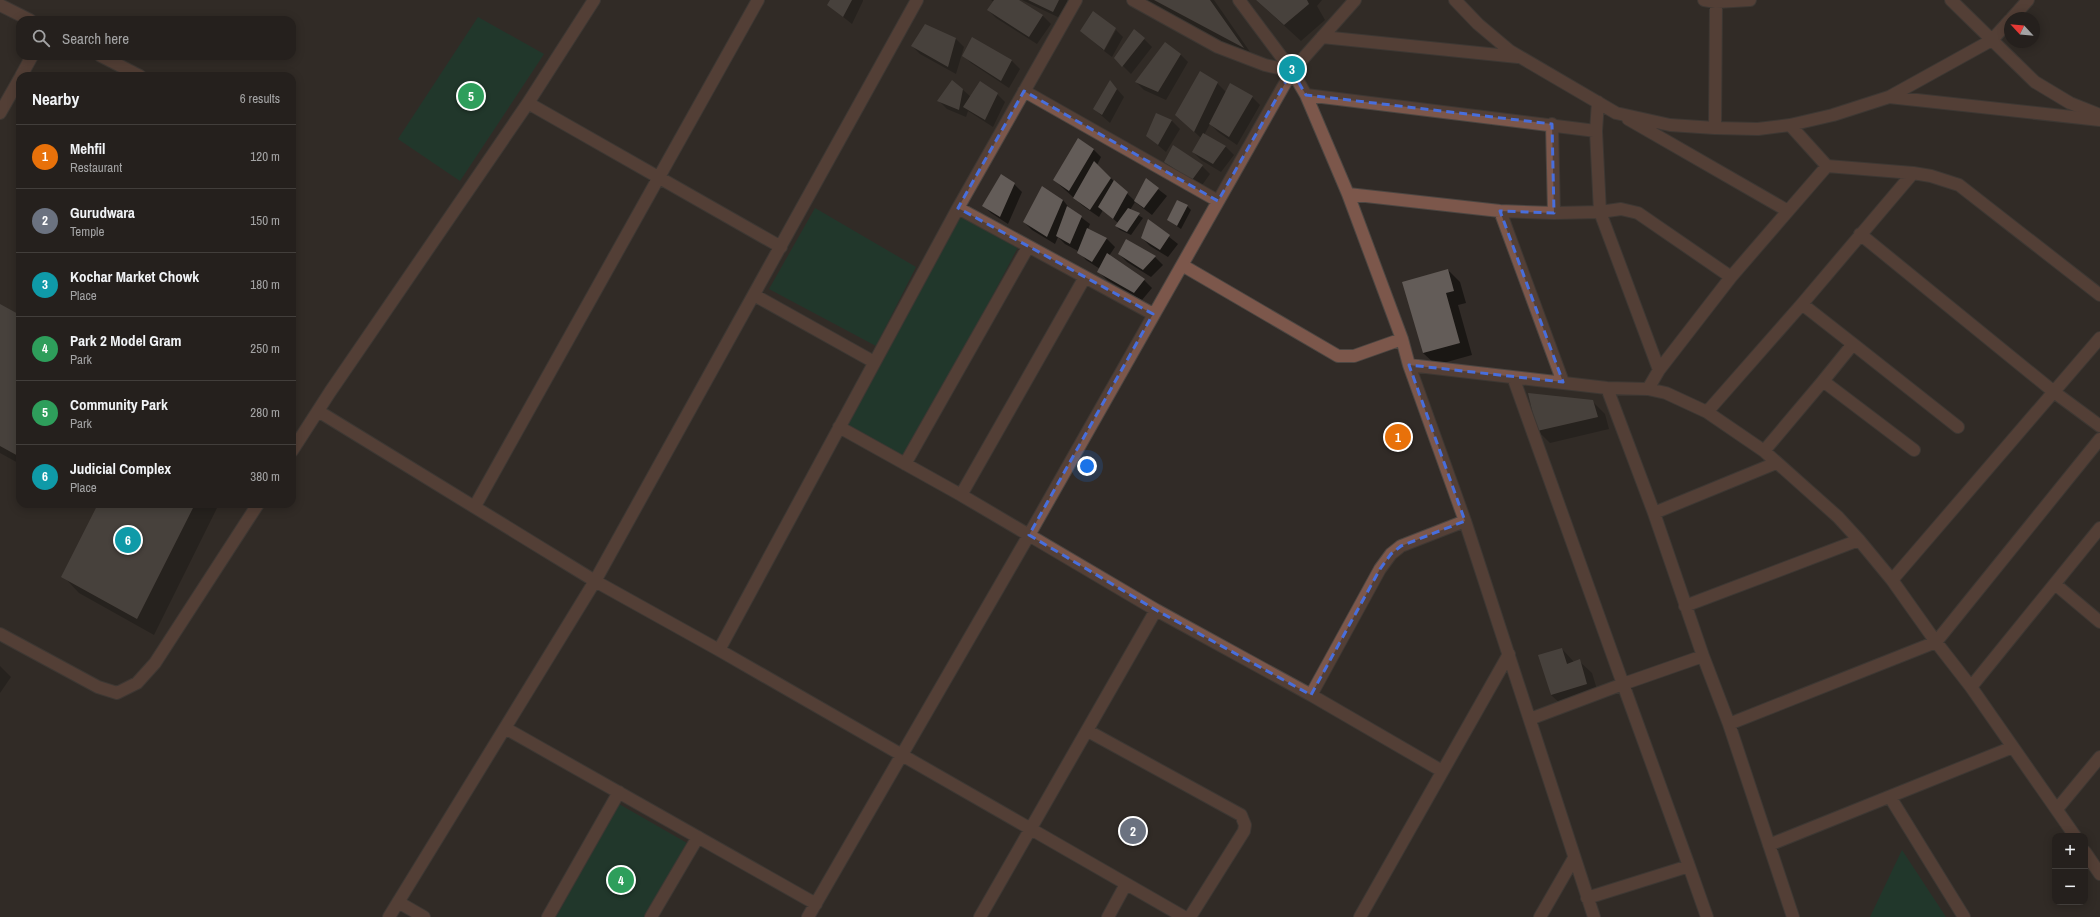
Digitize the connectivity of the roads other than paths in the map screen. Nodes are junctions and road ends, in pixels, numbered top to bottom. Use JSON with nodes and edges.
{"nodes":[{"id":1,"x":594,"y":0,"type":"edge"},
{"id":2,"x":758,"y":0,"type":"edge"},
{"id":3,"x":917,"y":0,"type":"edge"},
{"id":4,"x":1076,"y":0,"type":"edge"},
{"id":5,"x":1133,"y":0,"type":"edge"},
{"id":6,"x":1239,"y":0,"type":"edge"},
{"id":7,"x":1355,"y":0,"type":"edge"},
{"id":8,"x":1455,"y":0,"type":"edge"},
{"id":9,"x":1750,"y":0,"type":"edge"},
{"id":10,"x":1951,"y":0,"type":"edge"},
{"id":11,"x":2028,"y":0,"type":"edge"},
{"id":12,"x":1710,"y":1,"type":"edge"},
{"id":13,"x":0,"y":5,"type":"edge"},
{"id":14,"x":2017,"y":12,"type":"edge"},
{"id":15,"x":22,"y":16,"type":"edge"},
{"id":16,"x":2004,"y":27,"type":"edge"},
{"id":17,"x":1322,"y":37,"type":"junction"},
{"id":18,"x":1992,"y":40,"type":"junction"},
{"id":19,"x":1522,"y":57,"type":"junction"},
{"id":20,"x":30,"y":60,"type":"edge"},
{"id":21,"x":109,"y":60,"type":"edge"},
{"id":22,"x":1292,"y":71,"type":"junction"},
{"id":23,"x":23,"y":72,"type":"edge"},
{"id":24,"x":132,"y":72,"type":"edge"},
{"id":25,"x":16,"y":84,"type":"edge"},
{"id":26,"x":1024,"y":91,"type":"junction"},
{"id":27,"x":1306,"y":95,"type":"junction"},
{"id":28,"x":1889,"y":97,"type":"junction"},
{"id":29,"x":1598,"y":102,"type":"junction"},
{"id":30,"x":528,"y":103,"type":"junction"},
{"id":31,"x":0,"y":113,"type":"edge"},
{"id":32,"x":1616,"y":113,"type":"junction"},
{"id":33,"x":2100,"y":115,"type":"edge"},
{"id":34,"x":2100,"y":120,"type":"edge"},
{"id":35,"x":1552,"y":124,"type":"junction"},
{"id":36,"x":1790,"y":125,"type":"junction"},
{"id":37,"x":1715,"y":128,"type":"junction"},
{"id":38,"x":1596,"y":131,"type":"junction"},
{"id":39,"x":1827,"y":166,"type":"junction"},
{"id":40,"x":1913,"y":173,"type":"junction"},
{"id":41,"x":658,"y":178,"type":"junction"},
{"id":42,"x":1348,"y":194,"type":"junction"},
{"id":43,"x":1218,"y":201,"type":"junction"},
{"id":44,"x":958,"y":208,"type":"junction"},
{"id":45,"x":1500,"y":211,"type":"junction"},
{"id":46,"x":1788,"y":211,"type":"junction"},
{"id":47,"x":1600,"y":212,"type":"junction"},
{"id":48,"x":1554,"y":213,"type":"junction"},
{"id":49,"x":1860,"y":234,"type":"junction"},
{"id":50,"x":781,"y":247,"type":"junction"},
{"id":51,"x":1028,"y":247,"type":"junction"},
{"id":52,"x":1182,"y":265,"type":"junction"},
{"id":53,"x":1085,"y":277,"type":"junction"},
{"id":54,"x":1731,"y":278,"type":"junction"},
{"id":55,"x":754,"y":295,"type":"junction"},
{"id":56,"x":2100,"y":295,"type":"edge"},
{"id":57,"x":1802,"y":304,"type":"junction"},
{"id":58,"x":1153,"y":314,"type":"junction"},
{"id":59,"x":2100,"y":338,"type":"edge"},
{"id":60,"x":1402,"y":339,"type":"junction"},
{"id":61,"x":1853,"y":344,"type":"junction"},
{"id":62,"x":874,"y":362,"type":"junction"},
{"id":63,"x":1409,"y":365,"type":"junction"},
{"id":64,"x":1658,"y":370,"type":"junction"},
{"id":65,"x":1512,"y":377,"type":"junction"},
{"id":66,"x":1823,"y":381,"type":"junction"},
{"id":67,"x":1564,"y":382,"type":"junction"},
{"id":68,"x":1607,"y":388,"type":"junction"},
{"id":69,"x":1648,"y":390,"type":"junction"},
{"id":70,"x":2054,"y":392,"type":"junction"},
{"id":71,"x":318,"y":411,"type":"junction"},
{"id":72,"x":1707,"y":412,"type":"junction"},
{"id":73,"x":2100,"y":426,"type":"edge"},
{"id":74,"x":839,"y":427,"type":"junction"},
{"id":75,"x":1958,"y":427,"type":"dead end"},
{"id":76,"x":2100,"y":439,"type":"edge"},
{"id":77,"x":296,"y":445,"type":"edge"},
{"id":78,"x":1914,"y":450,"type":"dead end"},
{"id":79,"x":1764,"y":452,"type":"junction"},
{"id":80,"x":1776,"y":463,"type":"junction"},
{"id":81,"x":905,"y":464,"type":"junction"},
{"id":82,"x":961,"y":495,"type":"junction"},
{"id":83,"x":475,"y":506,"type":"junction"},
{"id":84,"x":255,"y":508,"type":"edge"},
{"id":85,"x":1654,"y":513,"type":"junction"},
{"id":86,"x":1465,"y":521,"type":"junction"},
{"id":87,"x":2100,"y":528,"type":"edge"},
{"id":88,"x":1029,"y":535,"type":"junction"},
{"id":89,"x":1859,"y":540,"type":"junction"},
{"id":90,"x":2096,"y":542,"type":"edge"},
{"id":91,"x":1892,"y":580,"type":"junction"},
{"id":92,"x":595,"y":581,"type":"junction"},
{"id":93,"x":2055,"y":584,"type":"junction"},
{"id":94,"x":1685,"y":606,"type":"junction"},
{"id":95,"x":1156,"y":610,"type":"junction"},
{"id":96,"x":2100,"y":622,"type":"edge"},
{"id":97,"x":0,"y":634,"type":"edge"},
{"id":98,"x":1936,"y":642,"type":"junction"},
{"id":99,"x":719,"y":650,"type":"junction"},
{"id":100,"x":1509,"y":654,"type":"junction"},
{"id":101,"x":1703,"y":656,"type":"junction"},
{"id":102,"x":1623,"y":684,"type":"junction"},
{"id":103,"x":1972,"y":687,"type":"junction"},
{"id":104,"x":1311,"y":695,"type":"junction"},
{"id":105,"x":1530,"y":720,"type":"junction"},
{"id":106,"x":1729,"y":724,"type":"junction"},
{"id":107,"x":505,"y":728,"type":"junction"},
{"id":108,"x":1088,"y":731,"type":"junction"},
{"id":109,"x":2014,"y":747,"type":"junction"},
{"id":110,"x":900,"y":756,"type":"junction"},
{"id":111,"x":2100,"y":757,"type":"edge"},
{"id":112,"x":1442,"y":771,"type":"junction"},
{"id":113,"x":619,"y":792,"type":"junction"},
{"id":114,"x":1890,"y":797,"type":"junction"},
{"id":115,"x":2057,"y":809,"type":"junction"},
{"id":116,"x":1030,"y":830,"type":"junction"},
{"id":117,"x":2073,"y":833,"type":"edge"},
{"id":118,"x":698,"y":837,"type":"junction"},
{"id":119,"x":1769,"y":845,"type":"junction"},
{"id":120,"x":2088,"y":855,"type":"edge"},
{"id":121,"x":1574,"y":858,"type":"junction"},
{"id":122,"x":1690,"y":866,"type":"junction"},
{"id":123,"x":2099,"y":868,"type":"edge"},
{"id":124,"x":1126,"y":884,"type":"junction"},
{"id":125,"x":1587,"y":898,"type":"junction"},
{"id":126,"x":398,"y":902,"type":"junction"},
{"id":127,"x":816,"y":904,"type":"junction"},
{"id":128,"x":389,"y":917,"type":"edge"},
{"id":129,"x":424,"y":917,"type":"edge"},
{"id":130,"x":548,"y":917,"type":"edge"},
{"id":131,"x":651,"y":917,"type":"edge"},
{"id":132,"x":808,"y":917,"type":"edge"},
{"id":133,"x":980,"y":917,"type":"edge"},
{"id":134,"x":1108,"y":917,"type":"edge"},
{"id":135,"x":1184,"y":917,"type":"edge"},
{"id":136,"x":1190,"y":917,"type":"edge"},
{"id":137,"x":1360,"y":917,"type":"edge"},
{"id":138,"x":1540,"y":917,"type":"edge"},
{"id":139,"x":1594,"y":917,"type":"edge"},
{"id":140,"x":1707,"y":917,"type":"edge"},
{"id":141,"x":1792,"y":917,"type":"edge"},
{"id":142,"x":1964,"y":917,"type":"edge"}],
"edges":[{"from":1,"to":30,"type":"street"},
{"from":2,"to":41,"type":"street"},
{"from":3,"to":50,"type":"street"},
{"from":4,"to":26,"type":"street"},
{"from":5,"to":22,"type":"street"},
{"from":6,"to":22,"type":"street"},
{"from":7,"to":17,"type":"street"},
{"from":8,"to":19,"type":"street"},
{"from":9,"to":12,"type":"street"},
{"from":10,"to":18,"type":"street"},
{"from":11,"to":14,"type":"street"},
{"from":12,"to":37,"type":"street"},
{"from":13,"to":15,"type":"street"},
{"from":16,"to":18,"type":"street"},
{"from":17,"to":19,"type":"street"},
{"from":17,"to":22,"type":"street"},
{"from":18,"to":28,"type":"street"},
{"from":18,"to":33,"type":"street"},
{"from":19,"to":29,"type":"street"},
{"from":20,"to":23,"type":"street"},
{"from":21,"to":24,"type":"street"},
{"from":22,"to":27,"type":"street"},
{"from":22,"to":43,"type":"street"},
{"from":25,"to":31,"type":"street"},
{"from":26,"to":43,"type":"street"},
{"from":26,"to":44,"type":"street"},
{"from":27,"to":35,"type":"street"},
{"from":27,"to":42,"type":"street"},
{"from":28,"to":34,"type":"street"},
{"from":28,"to":36,"type":"street"},
{"from":29,"to":32,"type":"street"},
{"from":29,"to":38,"type":"street"},
{"from":30,"to":41,"type":"street"},
{"from":30,"to":71,"type":"street"},
{"from":32,"to":37,"type":"street"},
{"from":32,"to":46,"type":"street"},
{"from":35,"to":38,"type":"street"},
{"from":35,"to":48,"type":"street"},
{"from":36,"to":37,"type":"street"},
{"from":36,"to":39,"type":"street"},
{"from":38,"to":47,"type":"street"},
{"from":39,"to":40,"type":"street"},
{"from":39,"to":46,"type":"street"},
{"from":40,"to":49,"type":"street"},
{"from":40,"to":56,"type":"street"},
{"from":41,"to":50,"type":"street"},
{"from":41,"to":83,"type":"street"},
{"from":42,"to":45,"type":"street"},
{"from":42,"to":60,"type":"street"},
{"from":43,"to":52,"type":"street"},
{"from":44,"to":51,"type":"street"},
{"from":44,"to":62,"type":"street"},
{"from":45,"to":48,"type":"street"},
{"from":45,"to":67,"type":"street"},
{"from":46,"to":54,"type":"street"},
{"from":47,"to":48,"type":"street"},
{"from":47,"to":54,"type":"street"},
{"from":47,"to":64,"type":"street"},
{"from":49,"to":57,"type":"street"},
{"from":49,"to":70,"type":"street"},
{"from":50,"to":55,"type":"street"},
{"from":51,"to":53,"type":"street"},
{"from":51,"to":81,"type":"street"},
{"from":52,"to":58,"type":"street"},
{"from":52,"to":60,"type":"street"},
{"from":53,"to":58,"type":"street"},
{"from":53,"to":82,"type":"street"},
{"from":54,"to":64,"type":"street"},
{"from":55,"to":62,"type":"street"},
{"from":55,"to":92,"type":"street"},
{"from":57,"to":61,"type":"street"},
{"from":57,"to":72,"type":"street"},
{"from":58,"to":88,"type":"street"},
{"from":59,"to":70,"type":"street"},
{"from":60,"to":63,"type":"street"},
{"from":61,"to":66,"type":"street"},
{"from":61,"to":75,"type":"street"},
{"from":62,"to":74,"type":"street"},
{"from":63,"to":65,"type":"street"},
{"from":63,"to":86,"type":"street"},
{"from":64,"to":69,"type":"street"},
{"from":65,"to":67,"type":"street"},
{"from":65,"to":102,"type":"street"},
{"from":66,"to":78,"type":"street"},
{"from":66,"to":79,"type":"street"},
{"from":67,"to":68,"type":"street"},
{"from":68,"to":69,"type":"street"},
{"from":68,"to":85,"type":"street"},
{"from":69,"to":72,"type":"street"},
{"from":70,"to":73,"type":"street"},
{"from":70,"to":91,"type":"street"},
{"from":71,"to":77,"type":"street"},
{"from":71,"to":83,"type":"street"},
{"from":72,"to":79,"type":"street"},
{"from":74,"to":81,"type":"street"},
{"from":74,"to":99,"type":"street"},
{"from":76,"to":98,"type":"street"},
{"from":79,"to":80,"type":"street"},
{"from":80,"to":85,"type":"street"},
{"from":80,"to":89,"type":"street"},
{"from":81,"to":82,"type":"street"},
{"from":82,"to":88,"type":"street"},
{"from":83,"to":92,"type":"street"},
{"from":84,"to":97,"type":"street"},
{"from":85,"to":94,"type":"street"},
{"from":86,"to":100,"type":"street"},
{"from":86,"to":104,"type":"street"},
{"from":87,"to":90,"type":"street"},
{"from":88,"to":95,"type":"street"},
{"from":88,"to":110,"type":"street"},
{"from":89,"to":91,"type":"street"},
{"from":89,"to":94,"type":"street"},
{"from":90,"to":93,"type":"street"},
{"from":91,"to":98,"type":"street"},
{"from":92,"to":99,"type":"street"},
{"from":92,"to":107,"type":"street"},
{"from":93,"to":96,"type":"street"},
{"from":93,"to":103,"type":"street"},
{"from":94,"to":101,"type":"street"},
{"from":95,"to":104,"type":"street"},
{"from":95,"to":108,"type":"street"},
{"from":98,"to":103,"type":"street"},
{"from":98,"to":106,"type":"street"},
{"from":99,"to":110,"type":"street"},
{"from":100,"to":105,"type":"street"},
{"from":100,"to":112,"type":"street"},
{"from":101,"to":102,"type":"street"},
{"from":101,"to":106,"type":"street"},
{"from":102,"to":105,"type":"street"},
{"from":102,"to":122,"type":"street"},
{"from":103,"to":109,"type":"street"},
{"from":104,"to":112,"type":"street"},
{"from":105,"to":121,"type":"street"},
{"from":106,"to":119,"type":"street"},
{"from":107,"to":113,"type":"street"},
{"from":107,"to":126,"type":"street"},
{"from":108,"to":116,"type":"street"},
{"from":108,"to":136,"type":"street"},
{"from":109,"to":114,"type":"street"},
{"from":109,"to":115,"type":"street"},
{"from":110,"to":116,"type":"street"},
{"from":110,"to":127,"type":"street"},
{"from":111,"to":115,"type":"street"},
{"from":112,"to":137,"type":"street"},
{"from":113,"to":118,"type":"street"},
{"from":113,"to":130,"type":"street"},
{"from":114,"to":119,"type":"street"},
{"from":114,"to":142,"type":"street"},
{"from":115,"to":117,"type":"street"},
{"from":116,"to":124,"type":"street"},
{"from":116,"to":133,"type":"street"},
{"from":118,"to":127,"type":"street"},
{"from":118,"to":131,"type":"street"},
{"from":119,"to":141,"type":"street"},
{"from":120,"to":123,"type":"street"},
{"from":121,"to":125,"type":"street"},
{"from":121,"to":138,"type":"street"},
{"from":122,"to":125,"type":"street"},
{"from":122,"to":140,"type":"street"},
{"from":124,"to":134,"type":"street"},
{"from":124,"to":135,"type":"street"},
{"from":125,"to":139,"type":"street"},
{"from":126,"to":128,"type":"street"},
{"from":126,"to":129,"type":"street"},
{"from":127,"to":132,"type":"street"}]}
